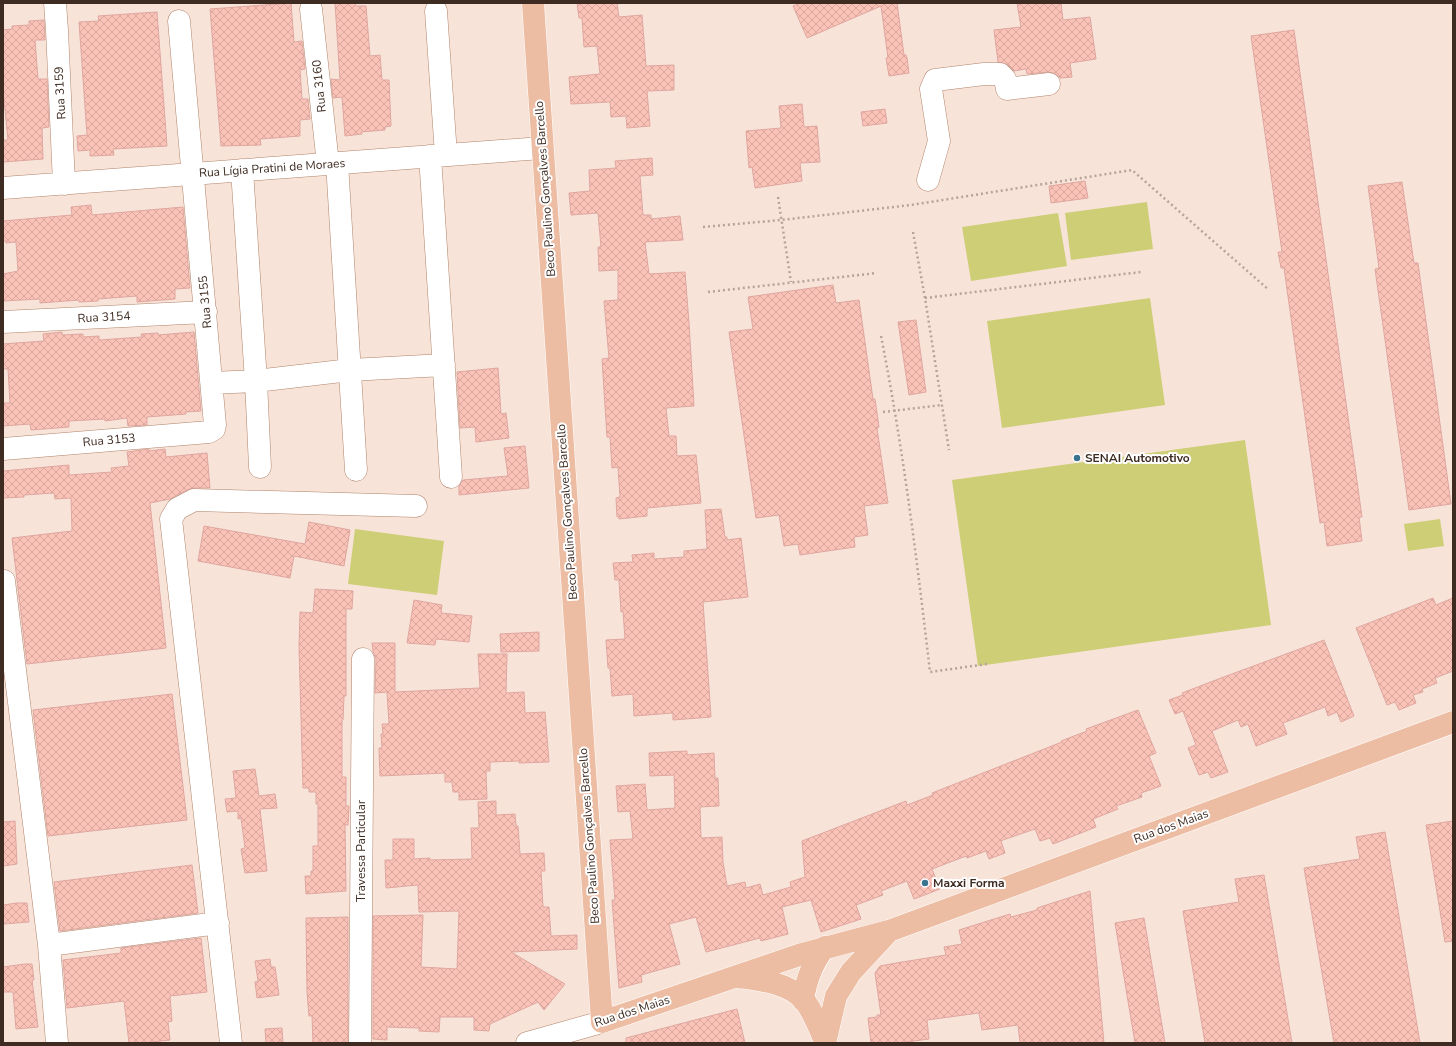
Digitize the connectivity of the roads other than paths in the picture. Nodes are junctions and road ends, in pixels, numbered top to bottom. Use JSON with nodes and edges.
{"nodes":[{"id":1,"x":55,"y":3,"type":"edge"},
{"id":2,"x":533,"y":3,"type":"edge"},
{"id":3,"x":311,"y":9,"type":"dead end"},
{"id":4,"x":436,"y":11,"type":"dead end"},
{"id":5,"x":179,"y":21,"type":"dead end"},
{"id":6,"x":1049,"y":84,"type":"dead end"},
{"id":7,"x":542,"y":148,"type":"junction"},
{"id":8,"x":438,"y":155,"type":"junction"},
{"id":9,"x":332,"y":163,"type":"junction"},
{"id":10,"x":242,"y":170,"type":"junction"},
{"id":11,"x":194,"y":174,"type":"junction"},
{"id":12,"x":928,"y":180,"type":"dead end"},
{"id":13,"x":64,"y":184,"type":"junction"},
{"id":14,"x":3,"y":188,"type":"edge"},
{"id":15,"x":206,"y":312,"type":"junction"},
{"id":16,"x":3,"y":322,"type":"edge"},
{"id":17,"x":444,"y":365,"type":"junction"},
{"id":18,"x":350,"y":370,"type":"junction"},
{"id":19,"x":256,"y":381,"type":"junction"},
{"id":20,"x":212,"y":383,"type":"junction"},
{"id":21,"x":214,"y":429,"type":"joint"},
{"id":22,"x":3,"y":449,"type":"edge"},
{"id":23,"x":260,"y":467,"type":"dead end"},
{"id":24,"x":356,"y":470,"type":"dead end"},
{"id":25,"x":451,"y":477,"type":"dead end"},
{"id":26,"x":416,"y":506,"type":"dead end"},
{"id":27,"x":4,"y":581,"type":"dead end"},
{"id":28,"x":363,"y":659,"type":"dead end"},
{"id":29,"x":1453,"y":722,"type":"edge"},
{"id":30,"x":218,"y":923,"type":"junction"},
{"id":31,"x":889,"y":931,"type":"junction"},
{"id":32,"x":49,"y":945,"type":"junction"},
{"id":33,"x":813,"y":955,"type":"junction"},
{"id":34,"x":737,"y":976,"type":"junction"},
{"id":35,"x":836,"y":996,"type":"junction"},
{"id":36,"x":803,"y":1000,"type":"junction"},
{"id":37,"x":602,"y":1022,"type":"junction"},
{"id":38,"x":825,"y":1042,"type":"edge"},
{"id":39,"x":57,"y":1043,"type":"edge"},
{"id":40,"x":231,"y":1043,"type":"edge"},
{"id":41,"x":360,"y":1043,"type":"edge"},
{"id":42,"x":527,"y":1043,"type":"edge"}],
"edges":[{"from":1,"to":13,"type":"street","name":"Rua 3159"},
{"from":2,"to":7,"type":"main road","name":"Beco Paulino Gonçalves Barcello"},
{"from":3,"to":9,"type":"street","name":"Rua 3160"},
{"from":4,"to":8,"type":"street"},
{"from":5,"to":11,"type":"street","name":"Rua 3155"},
{"from":6,"to":12,"type":"street"},
{"from":7,"to":8,"type":"street","name":"Rua Lígia Pratini de Moraes"},
{"from":7,"to":37,"type":"main road","name":"Beco Paulino Gonçalves Barcello"},
{"from":8,"to":9,"type":"street","name":"Rua Lígia Pratini de Moraes"},
{"from":8,"to":17,"type":"street"},
{"from":9,"to":10,"type":"street","name":"Rua Lígia Pratini de Moraes"},
{"from":9,"to":18,"type":"street","name":"Rua 3160"},
{"from":10,"to":11,"type":"street","name":"Rua Lígia Pratini de Moraes"},
{"from":10,"to":19,"type":"street"},
{"from":11,"to":13,"type":"street","name":"Rua Lígia Pratini de Moraes"},
{"from":11,"to":15,"type":"street","name":"Rua 3155"},
{"from":13,"to":14,"type":"street","name":"Rua Lígia Pratini de Moraes"},
{"from":15,"to":16,"type":"street","name":"Rua 3154"},
{"from":15,"to":20,"type":"street","name":"Rua 3155"},
{"from":17,"to":18,"type":"street"},
{"from":17,"to":25,"type":"street"},
{"from":18,"to":19,"type":"street"},
{"from":18,"to":24,"type":"street","name":"Rua 3160"},
{"from":19,"to":20,"type":"street"},
{"from":19,"to":23,"type":"street"},
{"from":20,"to":21,"type":"street","name":"Rua 3155"},
{"from":21,"to":22,"type":"street","name":"Rua 3153"},
{"from":26,"to":30,"type":"street"},
{"from":27,"to":32,"type":"street"},
{"from":28,"to":41,"type":"street","name":"Travessa Particular"},
{"from":29,"to":31,"type":"main road","name":"Rua dos Maias"},
{"from":30,"to":32,"type":"street"},
{"from":30,"to":40,"type":"street"},
{"from":31,"to":33,"type":"main road","name":"Rua dos Maias"},
{"from":31,"to":35,"type":"main road","name":"Rua dos Maias"},
{"from":32,"to":39,"type":"street"},
{"from":33,"to":34,"type":"main road","name":"Rua dos Maias"},
{"from":33,"to":35,"type":"main road"},
{"from":33,"to":36,"type":"main road"},
{"from":34,"to":36,"type":"main road","name":"Rua dos Maias"},
{"from":34,"to":37,"type":"main road","name":"Rua dos Maias"},
{"from":35,"to":38,"type":"main road","name":"Rua dos Maias"},
{"from":36,"to":38,"type":"main road"},
{"from":37,"to":42,"type":"street","name":"Rua dos Maias"}]}
